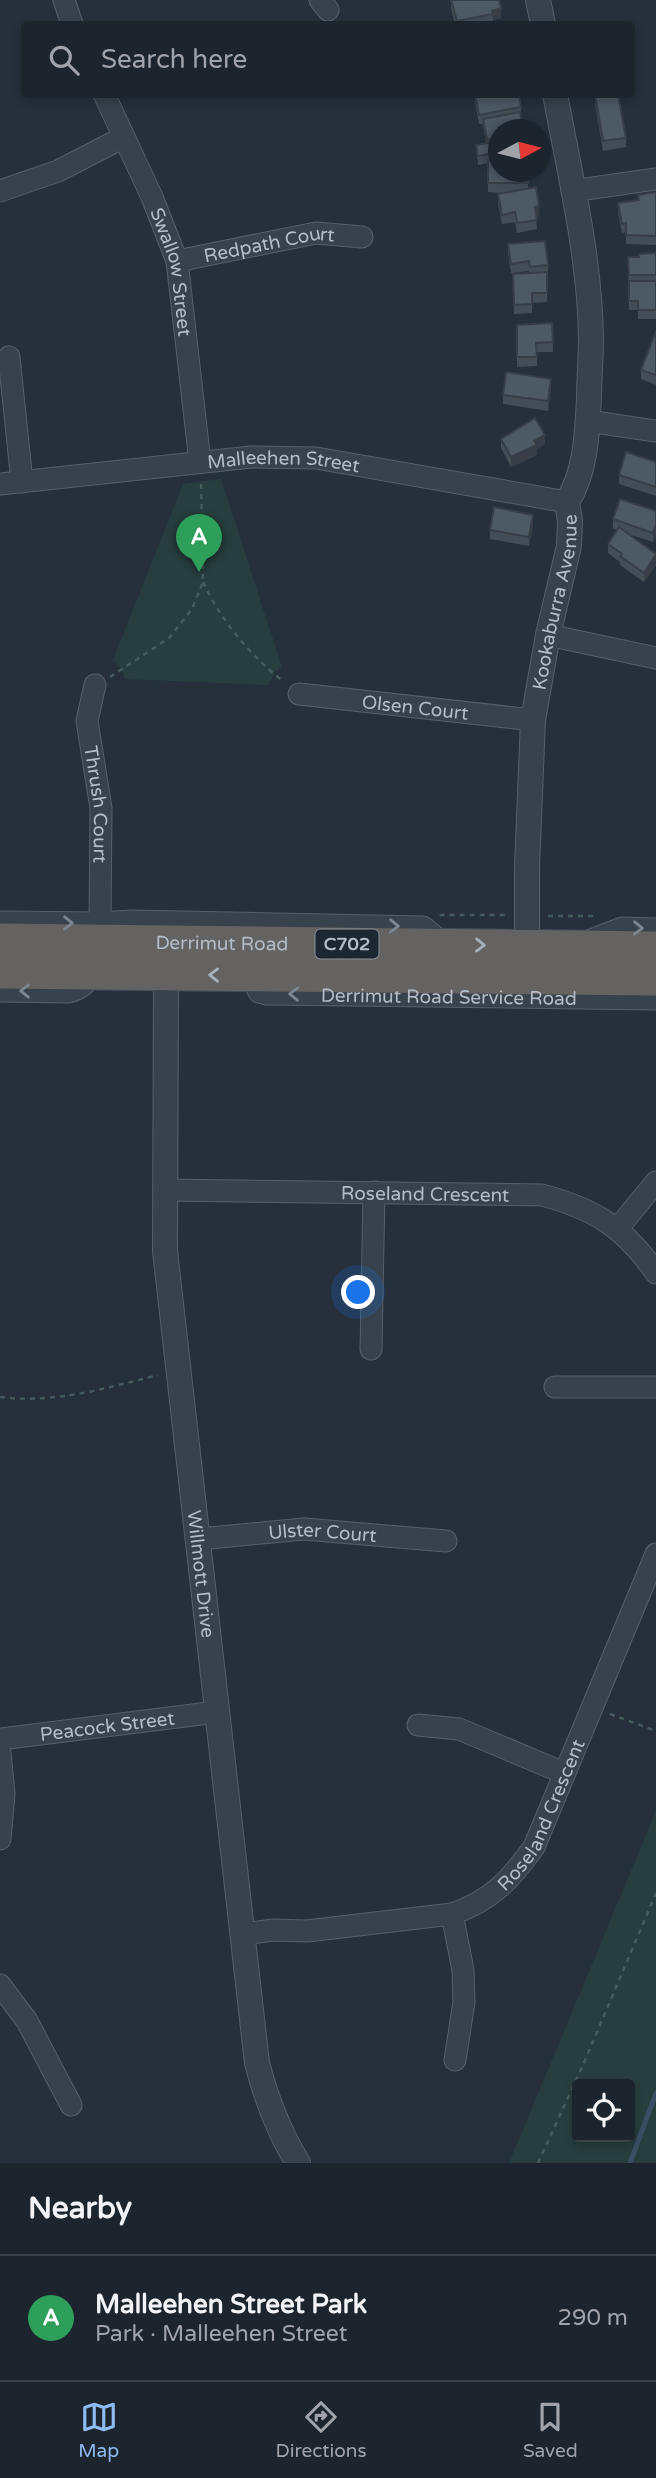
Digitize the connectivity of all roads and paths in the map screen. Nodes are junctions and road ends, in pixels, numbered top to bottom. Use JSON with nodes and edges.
{"nodes":[{"id":1,"x":64,"y":0,"type":"edge"},
{"id":2,"x":538,"y":0,"type":"edge"},
{"id":3,"x":71,"y":21,"type":"edge"},
{"id":4,"x":542,"y":21,"type":"edge"},
{"id":5,"x":106,"y":98,"type":"edge"},
{"id":6,"x":556,"y":98,"type":"edge"},
{"id":7,"x":124,"y":137,"type":"junction"},
{"id":8,"x":656,"y":179,"type":"edge"},
{"id":9,"x":0,"y":191,"type":"edge"},
{"id":10,"x":572,"y":191,"type":"junction"},
{"id":11,"x":362,"y":237,"type":"dead end"},
{"id":12,"x":177,"y":261,"type":"junction"},
{"id":13,"x":9,"y":357,"type":"dead end"},
{"id":14,"x":588,"y":421,"type":"junction"},
{"id":15,"x":656,"y":431,"type":"edge"},
{"id":16,"x":200,"y":461,"type":"junction"},
{"id":17,"x":22,"y":482,"type":"junction"},
{"id":18,"x":0,"y":485,"type":"edge"},
{"id":19,"x":567,"y":502,"type":"junction"},
{"id":20,"x":203,"y":582,"type":"junction"},
{"id":21,"x":548,"y":635,"type":"junction"},
{"id":22,"x":656,"y":658,"type":"edge"},
{"id":23,"x":95,"y":685,"type":"joint"},
{"id":24,"x":299,"y":694,"type":"joint"},
{"id":25,"x":533,"y":720,"type":"junction"},
{"id":26,"x":0,"y":922,"type":"edge"},
{"id":27,"x":100,"y":923,"type":"junction"},
{"id":28,"x":656,"y":929,"type":"edge"},
{"id":29,"x":0,"y":940,"type":"edge"},
{"id":30,"x":66,"y":941,"type":"junction"},
{"id":31,"x":445,"y":945,"type":"junction"},
{"id":32,"x":575,"y":947,"type":"junction"},
{"id":33,"x":656,"y":948,"type":"edge"},
{"id":34,"x":167,"y":958,"type":"junction"},
{"id":35,"x":527,"y":962,"type":"junction"},
{"id":36,"x":0,"y":972,"type":"edge"},
{"id":37,"x":91,"y":974,"type":"junction"},
{"id":38,"x":251,"y":976,"type":"junction"},
{"id":39,"x":656,"y":979,"type":"edge"},
{"id":40,"x":0,"y":990,"type":"edge"},
{"id":41,"x":656,"y":999,"type":"edge"},
{"id":42,"x":656,"y":1182,"type":"edge"},
{"id":43,"x":164,"y":1191,"type":"junction"},
{"id":44,"x":374,"y":1192,"type":"junction"},
{"id":45,"x":618,"y":1228,"type":"junction"},
{"id":46,"x":656,"y":1273,"type":"edge"},
{"id":47,"x":371,"y":1349,"type":"dead end"},
{"id":48,"x":158,"y":1375,"type":"dead end"},
{"id":49,"x":555,"y":1387,"type":"dead end"},
{"id":50,"x":656,"y":1387,"type":"edge"},
{"id":51,"x":0,"y":1397,"type":"edge"},
{"id":52,"x":199,"y":1539,"type":"junction"},
{"id":53,"x":446,"y":1541,"type":"dead end"},
{"id":54,"x":656,"y":1554,"type":"edge"},
{"id":55,"x":592,"y":1707,"type":"junction"},
{"id":56,"x":217,"y":1712,"type":"junction"},
{"id":57,"x":418,"y":1725,"type":"dead end"},
{"id":58,"x":656,"y":1731,"type":"edge"},
{"id":59,"x":0,"y":1739,"type":"edge"},
{"id":60,"x":0,"y":1752,"type":"edge"},
{"id":61,"x":564,"y":1773,"type":"junction"},
{"id":62,"x":0,"y":1839,"type":"edge"},
{"id":63,"x":656,"y":1893,"type":"edge"},
{"id":64,"x":452,"y":1914,"type":"junction"},
{"id":65,"x":243,"y":1939,"type":"junction"},
{"id":66,"x":0,"y":1985,"type":"edge"},
{"id":67,"x":455,"y":2060,"type":"dead end"},
{"id":68,"x":71,"y":2105,"type":"dead end"},
{"id":69,"x":298,"y":2163,"type":"edge"},
{"id":70,"x":538,"y":2163,"type":"edge"}],
"edges":[{"from":1,"to":3,"type":"street"},
{"from":2,"to":4,"type":"street"},
{"from":5,"to":7,"type":"street","name":"Swallow Street"},
{"from":6,"to":10,"type":"street","name":"Kookaburra Avenue"},
{"from":7,"to":9,"type":"street"},
{"from":7,"to":12,"type":"street","name":"Swallow Street"},
{"from":8,"to":10,"type":"street"},
{"from":10,"to":14,"type":"street","name":"Kookaburra Avenue"},
{"from":11,"to":12,"type":"street","name":"Redpath Court"},
{"from":12,"to":16,"type":"street","name":"Swallow Street"},
{"from":13,"to":17,"type":"street"},
{"from":14,"to":15,"type":"street"},
{"from":14,"to":19,"type":"street","name":"Kookaburra Avenue"},
{"from":16,"to":17,"type":"street","name":"Malleehen Street"},
{"from":16,"to":19,"type":"street","name":"Malleehen Street"},
{"from":16,"to":20,"type":"path"},
{"from":17,"to":18,"type":"street","name":"Malleehen Street"},
{"from":19,"to":21,"type":"street","name":"Kookaburra Avenue"},
{"from":20,"to":23,"type":"path"},
{"from":20,"to":24,"type":"path"},
{"from":21,"to":22,"type":"street"},
{"from":21,"to":25,"type":"street","name":"Kookaburra Avenue"},
{"from":23,"to":27,"type":"street","name":"Thrush Court"},
{"from":24,"to":25,"type":"street","name":"Olsen Court"},
{"from":25,"to":35,"type":"street","name":"Kookaburra Avenue"},
{"from":26,"to":27,"type":"street","one_way":true},
{"from":27,"to":31,"type":"street","one_way":true},
{"from":32,"to":28,"type":"street","one_way":true},
{"from":29,"to":30,"type":"highway","name":"Derrimut Road","number":"C702"},
{"from":30,"to":34,"type":"highway","name":"Derrimut Road","number":"C702"},
{"from":30,"to":37,"type":"highway"},
{"from":31,"to":34,"type":"highway","name":"Derrimut Road","number":"C702"},
{"from":31,"to":35,"type":"highway","name":"Derrimut Road","number":"C702","one_way":true},
{"from":32,"to":33,"type":"highway","name":"Derrimut Road","number":"C702"},
{"from":32,"to":35,"type":"highway","name":"Derrimut Road","number":"C702"},
{"from":34,"to":37,"type":"highway","name":"Derrimut Road","number":"C702"},
{"from":38,"to":34,"type":"highway","name":"Derrimut Road","number":"C702","one_way":true},
{"from":34,"to":43,"type":"street","name":"Willmott Drive"},
{"from":35,"to":38,"type":"highway","name":"Derrimut Road","number":"C702"},
{"from":35,"to":39,"type":"highway","name":"Derrimut Road","number":"C702"},
{"from":36,"to":37,"type":"highway","name":"Derrimut Road","number":"C702"},
{"from":37,"to":40,"type":"street","one_way":true},
{"from":41,"to":38,"type":"street","name":"Derrimut Road Service Road","one_way":true},
{"from":42,"to":45,"type":"street"},
{"from":43,"to":44,"type":"street","name":"Roseland Crescent"},
{"from":43,"to":52,"type":"street","name":"Willmott Drive"},
{"from":44,"to":45,"type":"street","name":"Roseland Crescent"},
{"from":44,"to":47,"type":"street"},
{"from":45,"to":46,"type":"street","name":"Roseland Crescent"},
{"from":48,"to":51,"type":"path"},
{"from":49,"to":50,"type":"street"},
{"from":52,"to":53,"type":"street","name":"Ulster Court"},
{"from":52,"to":56,"type":"street","name":"Willmott Drive"},
{"from":54,"to":55,"type":"street","name":"Roseland Crescent"},
{"from":55,"to":58,"type":"path"},
{"from":55,"to":61,"type":"street","name":"Roseland Crescent"},
{"from":56,"to":59,"type":"street","name":"Peacock Street"},
{"from":56,"to":65,"type":"street","name":"Willmott Drive"},
{"from":57,"to":61,"type":"street"},
{"from":60,"to":62,"type":"street"},
{"from":61,"to":64,"type":"street","name":"Roseland Crescent"},
{"from":63,"to":70,"type":"path"},
{"from":64,"to":65,"type":"street","name":"Roseland Crescent"},
{"from":64,"to":67,"type":"street"},
{"from":65,"to":69,"type":"street","name":"Willmott Drive"},
{"from":66,"to":68,"type":"street"}]}
